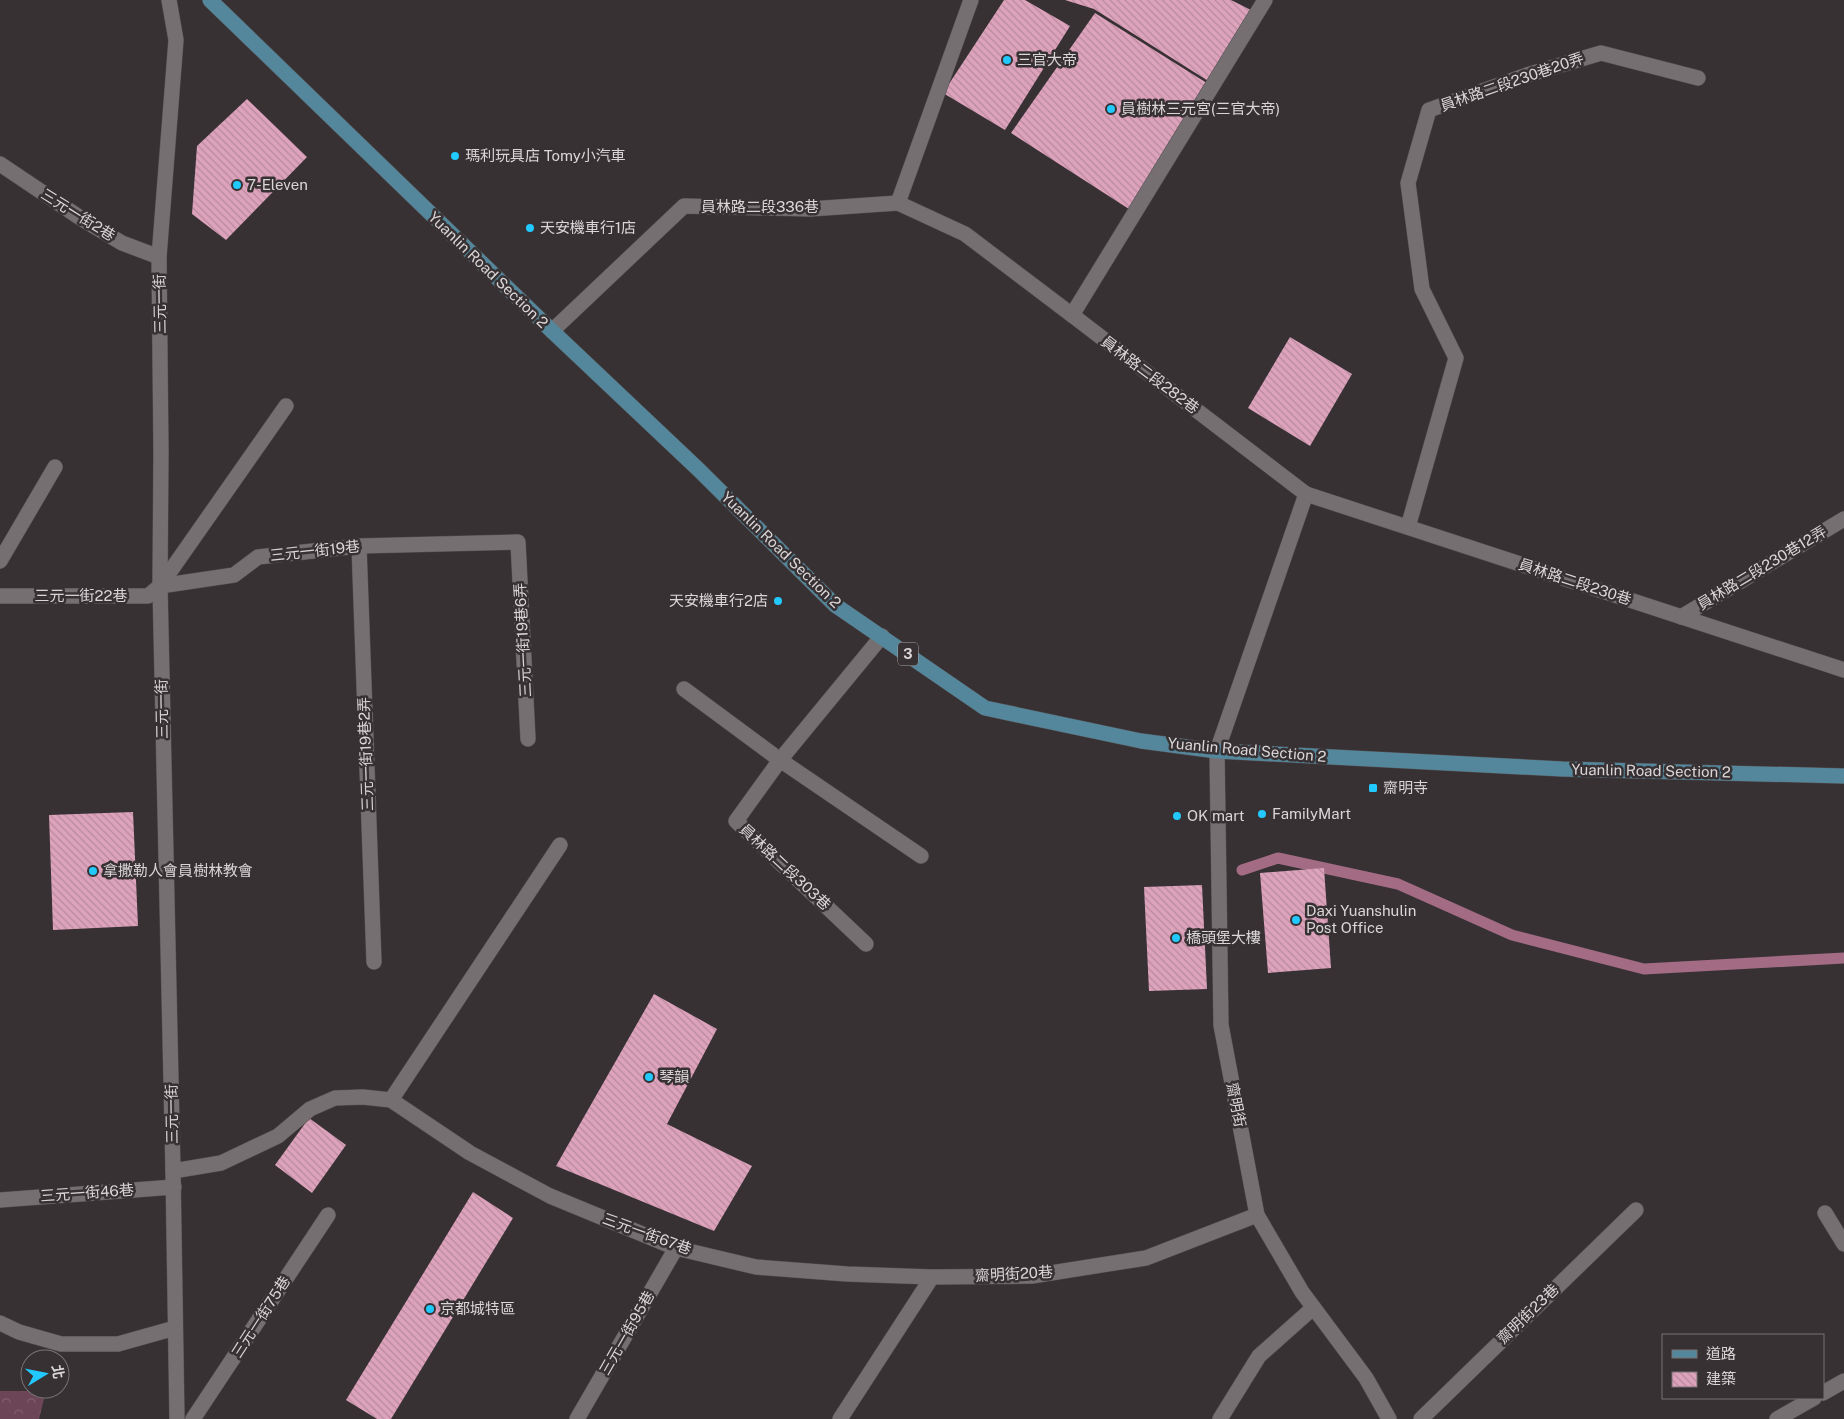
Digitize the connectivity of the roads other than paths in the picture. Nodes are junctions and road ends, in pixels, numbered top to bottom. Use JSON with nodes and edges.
{"nodes":[{"id":1,"x":169,"y":0,"type":"edge"},
{"id":2,"x":210,"y":0,"type":"edge"},
{"id":3,"x":971,"y":0,"type":"edge"},
{"id":4,"x":1265,"y":0,"type":"edge"},
{"id":5,"x":1698,"y":78,"type":"dead end"},
{"id":6,"x":0,"y":164,"type":"edge"},
{"id":7,"x":898,"y":204,"type":"junction"},
{"id":8,"x":159,"y":257,"type":"junction"},
{"id":9,"x":1072,"y":316,"type":"junction"},
{"id":10,"x":552,"y":331,"type":"junction"},
{"id":11,"x":286,"y":406,"type":"dead end"},
{"id":12,"x":55,"y":467,"type":"dead end"},
{"id":13,"x":1306,"y":494,"type":"junction"},
{"id":14,"x":1844,"y":519,"type":"edge"},
{"id":15,"x":1408,"y":527,"type":"junction"},
{"id":16,"x":518,"y":542,"type":"joint"},
{"id":17,"x":359,"y":546,"type":"junction"},
{"id":18,"x":0,"y":561,"type":"edge"},
{"id":19,"x":160,"y":586,"type":"junction"},
{"id":20,"x":0,"y":596,"type":"edge"},
{"id":21,"x":1681,"y":617,"type":"junction"},
{"id":22,"x":882,"y":636,"type":"junction"},
{"id":23,"x":1844,"y":670,"type":"edge"},
{"id":24,"x":684,"y":689,"type":"dead end"},
{"id":25,"x":528,"y":739,"type":"dead end"},
{"id":26,"x":1217,"y":751,"type":"junction"},
{"id":27,"x":780,"y":760,"type":"junction"},
{"id":28,"x":1844,"y":776,"type":"edge"},
{"id":29,"x":560,"y":845,"type":"dead end"},
{"id":30,"x":921,"y":856,"type":"dead end"},
{"id":31,"x":866,"y":944,"type":"dead end"},
{"id":32,"x":374,"y":962,"type":"dead end"},
{"id":33,"x":391,"y":1100,"type":"junction"},
{"id":34,"x":173,"y":1171,"type":"junction"},
{"id":35,"x":174,"y":1187,"type":"junction"},
{"id":36,"x":0,"y":1200,"type":"edge"},
{"id":37,"x":1636,"y":1210,"type":"dead end"},
{"id":38,"x":1825,"y":1213,"type":"dead end"},
{"id":39,"x":328,"y":1214,"type":"dead end"},
{"id":40,"x":1257,"y":1215,"type":"junction"},
{"id":41,"x":1844,"y":1244,"type":"edge"},
{"id":42,"x":676,"y":1248,"type":"junction"},
{"id":43,"x":932,"y":1276,"type":"junction"},
{"id":44,"x":1313,"y":1308,"type":"junction"},
{"id":45,"x":0,"y":1324,"type":"edge"},
{"id":46,"x":175,"y":1328,"type":"junction"},
{"id":47,"x":1844,"y":1381,"type":"edge"},
{"id":48,"x":1824,"y":1392,"type":"edge"},
{"id":49,"x":1812,"y":1399,"type":"edge"},
{"id":50,"x":177,"y":1419,"type":"edge"},
{"id":51,"x":193,"y":1419,"type":"edge"},
{"id":52,"x":578,"y":1419,"type":"edge"},
{"id":53,"x":840,"y":1419,"type":"edge"},
{"id":54,"x":1220,"y":1419,"type":"edge"},
{"id":55,"x":1389,"y":1419,"type":"edge"},
{"id":56,"x":1421,"y":1419,"type":"edge"},
{"id":57,"x":1777,"y":1419,"type":"edge"}],
"edges":[{"from":1,"to":8,"type":"street","name":"三元一街"},
{"from":2,"to":10,"type":"main road","name":"Yuanlin Road Section 2","number":"3"},
{"from":3,"to":7,"type":"street"},
{"from":4,"to":9,"type":"street"},
{"from":5,"to":15,"type":"street","name":"員林路二段230巷20弄"},
{"from":6,"to":8,"type":"street","name":"三元一街2巷"},
{"from":7,"to":9,"type":"street","name":"員林路二段336巷"},
{"from":7,"to":10,"type":"street","name":"員林路二段336巷"},
{"from":8,"to":19,"type":"street","name":"三元一街"},
{"from":9,"to":13,"type":"street","name":"員林路二段282巷"},
{"from":10,"to":22,"type":"main road","name":"Yuanlin Road Section 2","number":"3"},
{"from":11,"to":19,"type":"street"},
{"from":12,"to":18,"type":"street"},
{"from":13,"to":15,"type":"street","name":"員林路二段230巷"},
{"from":13,"to":26,"type":"street"},
{"from":14,"to":21,"type":"street","name":"員林路二段230巷12弄"},
{"from":15,"to":21,"type":"street","name":"員林路二段230巷"},
{"from":16,"to":17,"type":"street","name":"三元一街19巷"},
{"from":16,"to":25,"type":"street","name":"三元一街19巷6弄"},
{"from":17,"to":19,"type":"street","name":"三元一街19巷"},
{"from":17,"to":32,"type":"street","name":"三元一街19巷2弄"},
{"from":19,"to":20,"type":"street","name":"三元一街22巷"},
{"from":19,"to":34,"type":"street","name":"三元一街"},
{"from":21,"to":23,"type":"street","name":"員林路二段230巷"},
{"from":22,"to":26,"type":"main road","name":"Yuanlin Road Section 2","number":"3"},
{"from":22,"to":27,"type":"street","name":"員林路二段303巷"},
{"from":24,"to":27,"type":"street"},
{"from":26,"to":28,"type":"main road","name":"Yuanlin Road Section 2","number":"3"},
{"from":26,"to":40,"type":"street","name":"齋明街"},
{"from":27,"to":30,"type":"street"},
{"from":27,"to":31,"type":"street","name":"員林路二段303巷"},
{"from":29,"to":33,"type":"street"},
{"from":33,"to":34,"type":"street","name":"三元一街67巷"},
{"from":33,"to":42,"type":"street","name":"三元一街67巷"},
{"from":34,"to":35,"type":"street","name":"三元一街"},
{"from":35,"to":36,"type":"street","name":"三元一街46巷"},
{"from":35,"to":46,"type":"street","name":"三元一街"},
{"from":37,"to":56,"type":"street","name":"齋明街23巷"},
{"from":38,"to":41,"type":"street"},
{"from":39,"to":51,"type":"street","name":"三元一街75巷"},
{"from":40,"to":43,"type":"street","name":"齋明街20巷"},
{"from":40,"to":44,"type":"street","name":"齋明街"},
{"from":42,"to":43,"type":"street","name":"三元一街67巷"},
{"from":42,"to":52,"type":"street","name":"三元一街95巷"},
{"from":43,"to":53,"type":"street"},
{"from":44,"to":54,"type":"street"},
{"from":44,"to":55,"type":"street","name":"齋明街"},
{"from":45,"to":46,"type":"street"},
{"from":46,"to":50,"type":"street","name":"三元一街"},
{"from":47,"to":48,"type":"street"},
{"from":49,"to":57,"type":"street"}]}
